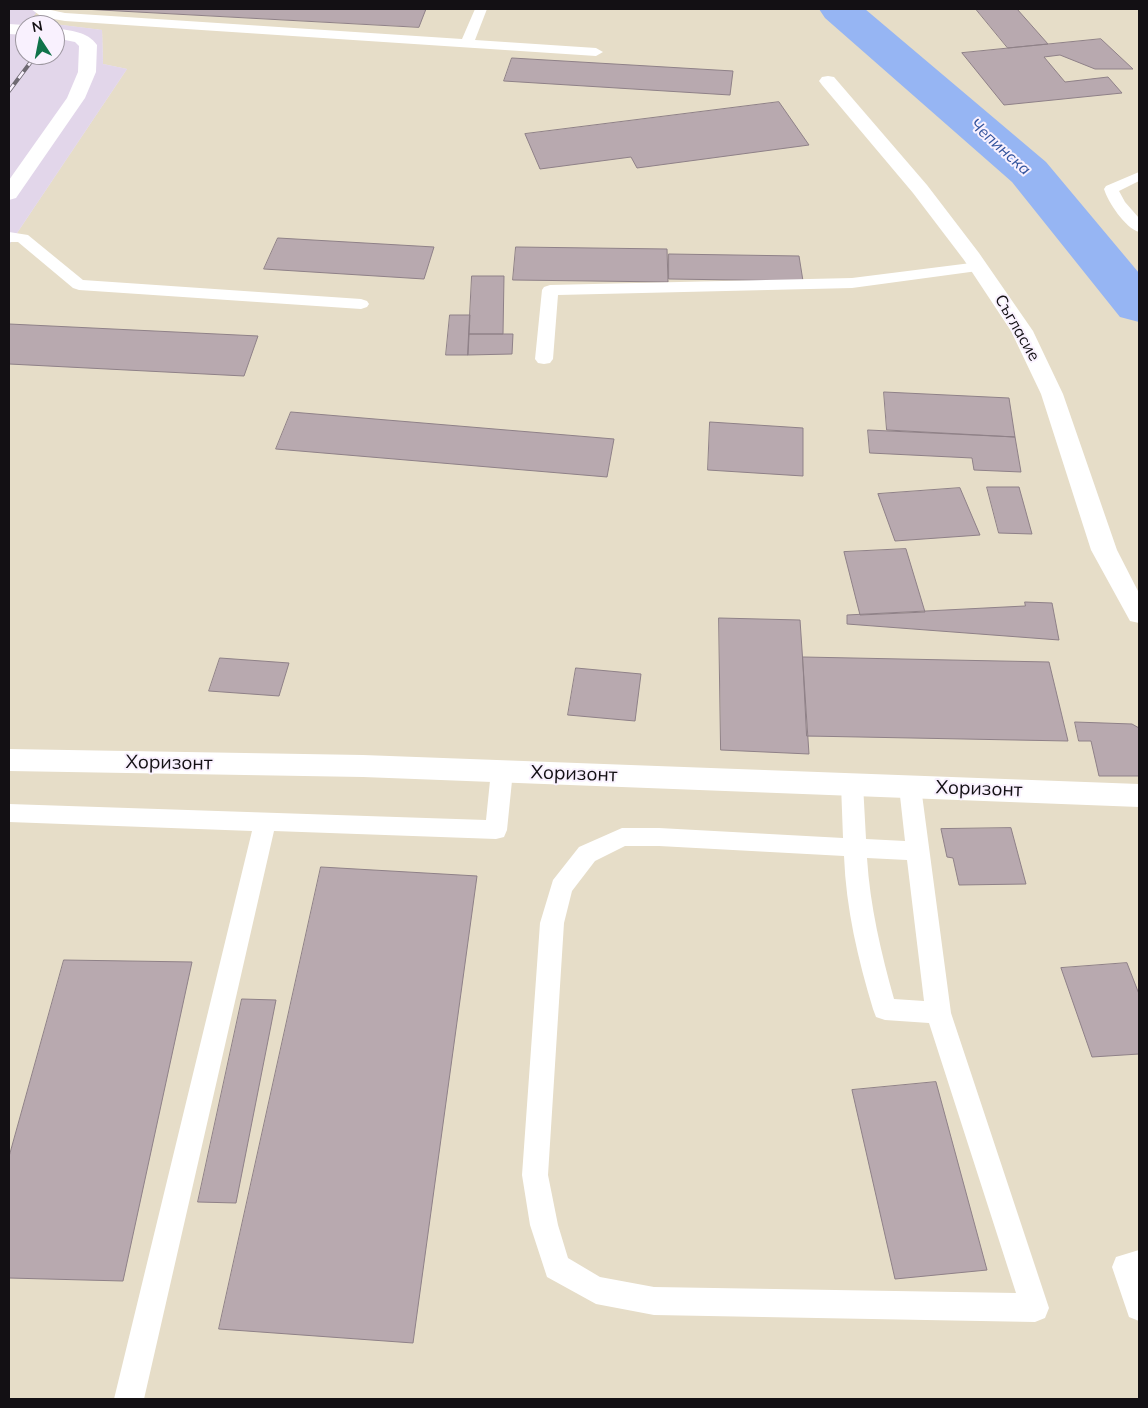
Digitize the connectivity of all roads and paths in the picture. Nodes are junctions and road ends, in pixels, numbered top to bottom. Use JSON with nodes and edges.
{"nodes":[{"id":1,"x":38,"y":9,"type":"edge"},
{"id":2,"x":481,"y":9,"type":"edge"},
{"id":3,"x":65,"y":35,"type":"edge"},
{"id":4,"x":467,"y":43,"type":"junction"},
{"id":5,"x":596,"y":52,"type":"dead end"},
{"id":6,"x":828,"y":81,"type":"dead end"},
{"id":7,"x":1139,"y":176,"type":"edge"},
{"id":8,"x":9,"y":194,"type":"edge"},
{"id":9,"x":1139,"y":227,"type":"edge"},
{"id":10,"x":9,"y":237,"type":"edge"},
{"id":11,"x":979,"y":267,"type":"junction"},
{"id":12,"x":361,"y":304,"type":"dead end"},
{"id":13,"x":544,"y":359,"type":"dead end"},
{"id":14,"x":1139,"y":614,"type":"edge"},
{"id":15,"x":9,"y":760,"type":"edge"},
{"id":16,"x":502,"y":771,"type":"junction"},
{"id":17,"x":852,"y":784,"type":"junction"},
{"id":18,"x":910,"y":787,"type":"junction"},
{"id":19,"x":1139,"y":796,"type":"edge"},
{"id":20,"x":9,"y":813,"type":"edge"},
{"id":21,"x":265,"y":822,"type":"junction"},
{"id":22,"x":855,"y":848,"type":"junction"},
{"id":23,"x":918,"y":851,"type":"junction"},
{"id":24,"x":938,"y":1013,"type":"junction"},
{"id":25,"x":1139,"y":1264,"type":"edge"},
{"id":26,"x":1139,"y":1307,"type":"edge"},
{"id":27,"x":129,"y":1399,"type":"edge"}],
"edges":[{"from":1,"to":4,"type":"lane"},
{"from":2,"to":4,"type":"lane"},
{"from":3,"to":8,"type":"street"},
{"from":4,"to":5,"type":"lane"},
{"from":6,"to":11,"type":"street","name":"Съгласие"},
{"from":7,"to":9,"type":"lane"},
{"from":10,"to":12,"type":"lane"},
{"from":11,"to":13,"type":"lane"},
{"from":11,"to":14,"type":"street","name":"Съгласие"},
{"from":15,"to":16,"type":"street","name":"Хоризонт"},
{"from":16,"to":17,"type":"street","name":"Хоризонт"},
{"from":16,"to":21,"type":"lane"},
{"from":17,"to":18,"type":"street","name":"Хоризонт"},
{"from":17,"to":22,"type":"lane"},
{"from":18,"to":19,"type":"street","name":"Хоризонт"},
{"from":18,"to":23,"type":"lane"},
{"from":20,"to":21,"type":"lane"},
{"from":21,"to":27,"type":"lane"},
{"from":22,"to":23,"type":"lane"},
{"from":22,"to":24,"type":"lane"},
{"from":22,"to":24,"type":"lane"},
{"from":23,"to":24,"type":"lane"},
{"from":25,"to":26,"type":"lane"}]}
